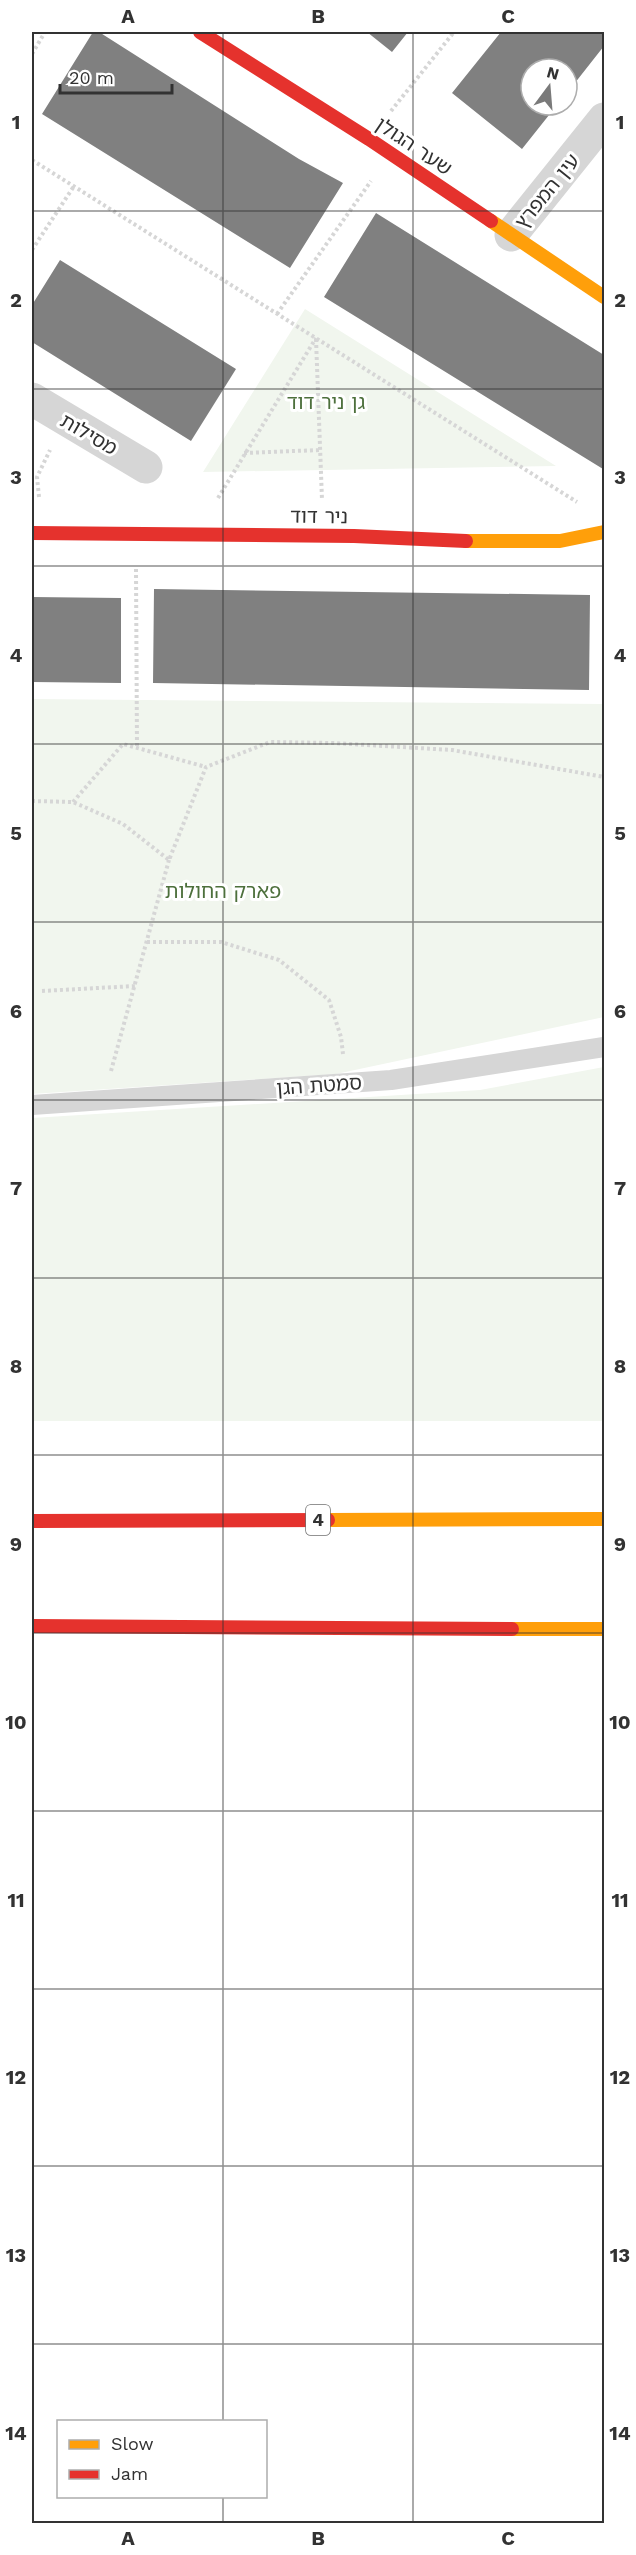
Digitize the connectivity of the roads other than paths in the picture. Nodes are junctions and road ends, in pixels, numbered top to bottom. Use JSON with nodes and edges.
{"nodes":[{"id":1,"x":200,"y":32,"type":"edge"},
{"id":2,"x":604,"y":119,"type":"edge"},
{"id":3,"x":512,"y":235,"type":"junction"},
{"id":4,"x":604,"y":297,"type":"edge"},
{"id":5,"x":32,"y":399,"type":"edge"},
{"id":6,"x":146,"y":467,"type":"dead end"},
{"id":7,"x":604,"y":532,"type":"edge"},
{"id":8,"x":37,"y":533,"type":"edge"},
{"id":9,"x":604,"y":1047,"type":"edge"},
{"id":10,"x":32,"y":1105,"type":"edge"},
{"id":11,"x":604,"y":1519,"type":"edge"},
{"id":12,"x":32,"y":1521,"type":"edge"},
{"id":13,"x":32,"y":1626,"type":"edge"},
{"id":14,"x":604,"y":1629,"type":"edge"}],
"edges":[{"from":1,"to":3,"type":"main road","name":"שער הגולן"},
{"from":2,"to":3,"type":"street","name":"עין המפרץ"},
{"from":3,"to":4,"type":"main road","name":"שער הגולן"},
{"from":5,"to":6,"type":"street","name":"מסילות"},
{"from":7,"to":8,"type":"main road","name":"ניר דוד"},
{"from":9,"to":10,"type":"lane","name":"סמטת הגן"},
{"from":11,"to":12,"type":"main road","number":"4"},
{"from":13,"to":14,"type":"main road"}]}
